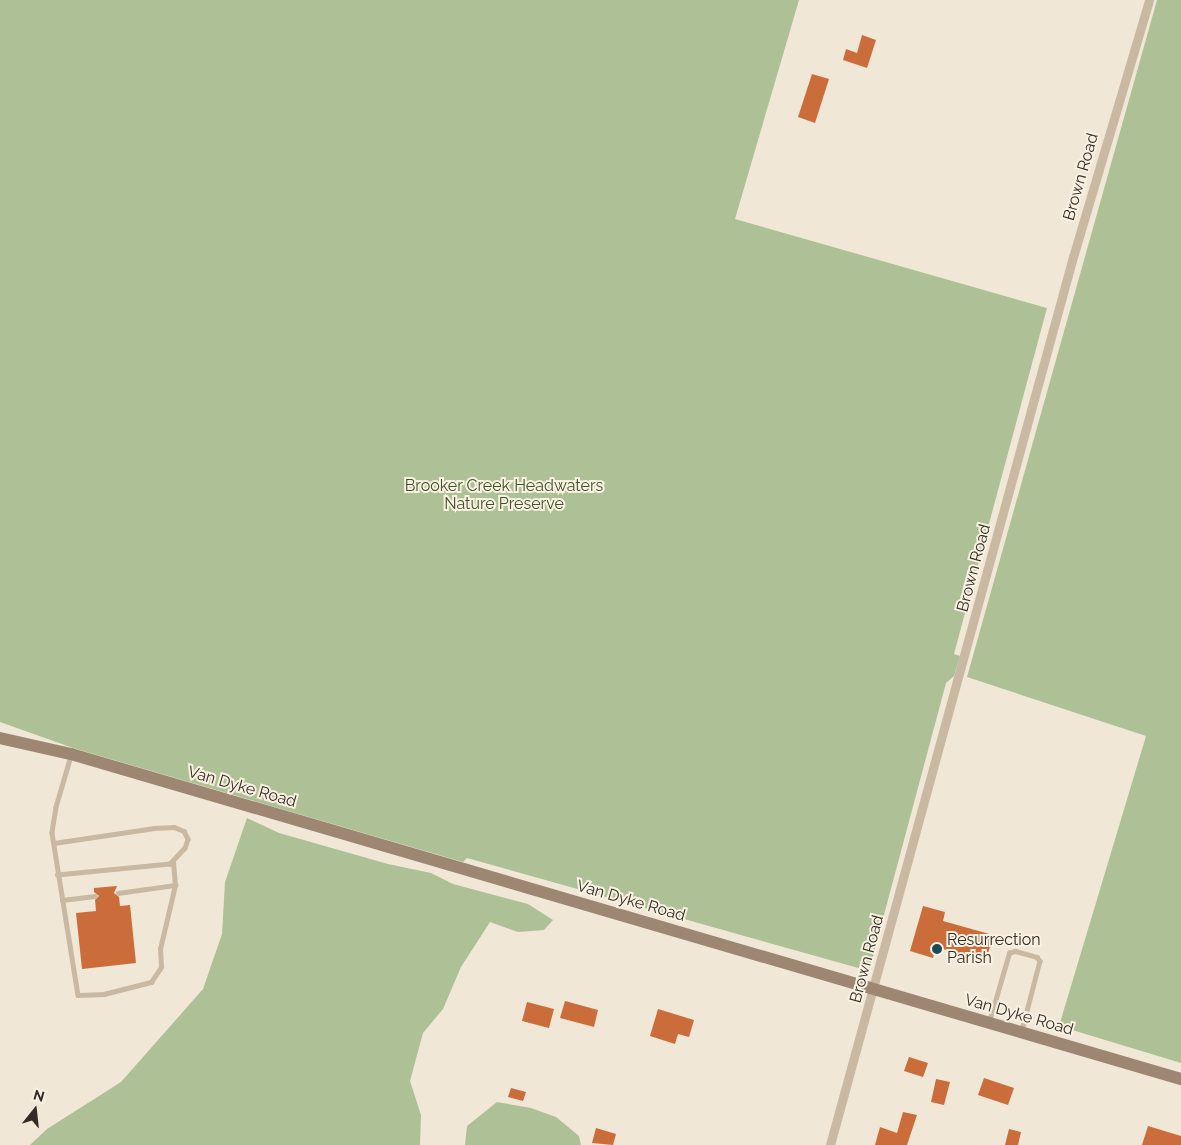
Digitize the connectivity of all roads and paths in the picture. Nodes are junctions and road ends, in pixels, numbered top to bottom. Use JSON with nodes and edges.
{"nodes":[{"id":1,"x":1149,"y":0,"type":"edge"},
{"id":2,"x":0,"y":729,"type":"edge"},
{"id":3,"x":0,"y":738,"type":"edge"},
{"id":4,"x":72,"y":754,"type":"junction"},
{"id":5,"x":54,"y":843,"type":"junction"},
{"id":6,"x":173,"y":862,"type":"junction"},
{"id":7,"x":58,"y":875,"type":"junction"},
{"id":8,"x":175,"y":885,"type":"junction"},
{"id":9,"x":118,"y":893,"type":"dead end"},
{"id":10,"x":94,"y":896,"type":"dead end"},
{"id":11,"x":62,"y":900,"type":"junction"},
{"id":12,"x":874,"y":990,"type":"junction"},
{"id":13,"x":989,"y":1023,"type":"junction"},
{"id":14,"x":1022,"y":1033,"type":"junction"},
{"id":15,"x":1181,"y":1079,"type":"edge"},
{"id":16,"x":830,"y":1145,"type":"edge"}],
"edges":[{"from":1,"to":12,"type":"street","name":"Brown Road"},
{"from":2,"to":4,"type":"main road","name":"Van Dyke Road"},
{"from":3,"to":4,"type":"main road","name":"Van Dyke Road"},
{"from":4,"to":5,"type":"lane"},
{"from":4,"to":12,"type":"main road","name":"Van Dyke Road"},
{"from":5,"to":6,"type":"lane"},
{"from":5,"to":7,"type":"lane"},
{"from":6,"to":7,"type":"lane"},
{"from":6,"to":8,"type":"lane"},
{"from":7,"to":11,"type":"lane"},
{"from":8,"to":9,"type":"lane"},
{"from":8,"to":11,"type":"lane"},
{"from":10,"to":11,"type":"lane"},
{"from":12,"to":13,"type":"main road","name":"Van Dyke Road"},
{"from":12,"to":16,"type":"street","name":"Brown Road"},
{"from":13,"to":14,"type":"main road","name":"Van Dyke Road"},
{"from":13,"to":14,"type":"lane"},
{"from":14,"to":15,"type":"main road","name":"Van Dyke Road"}]}
